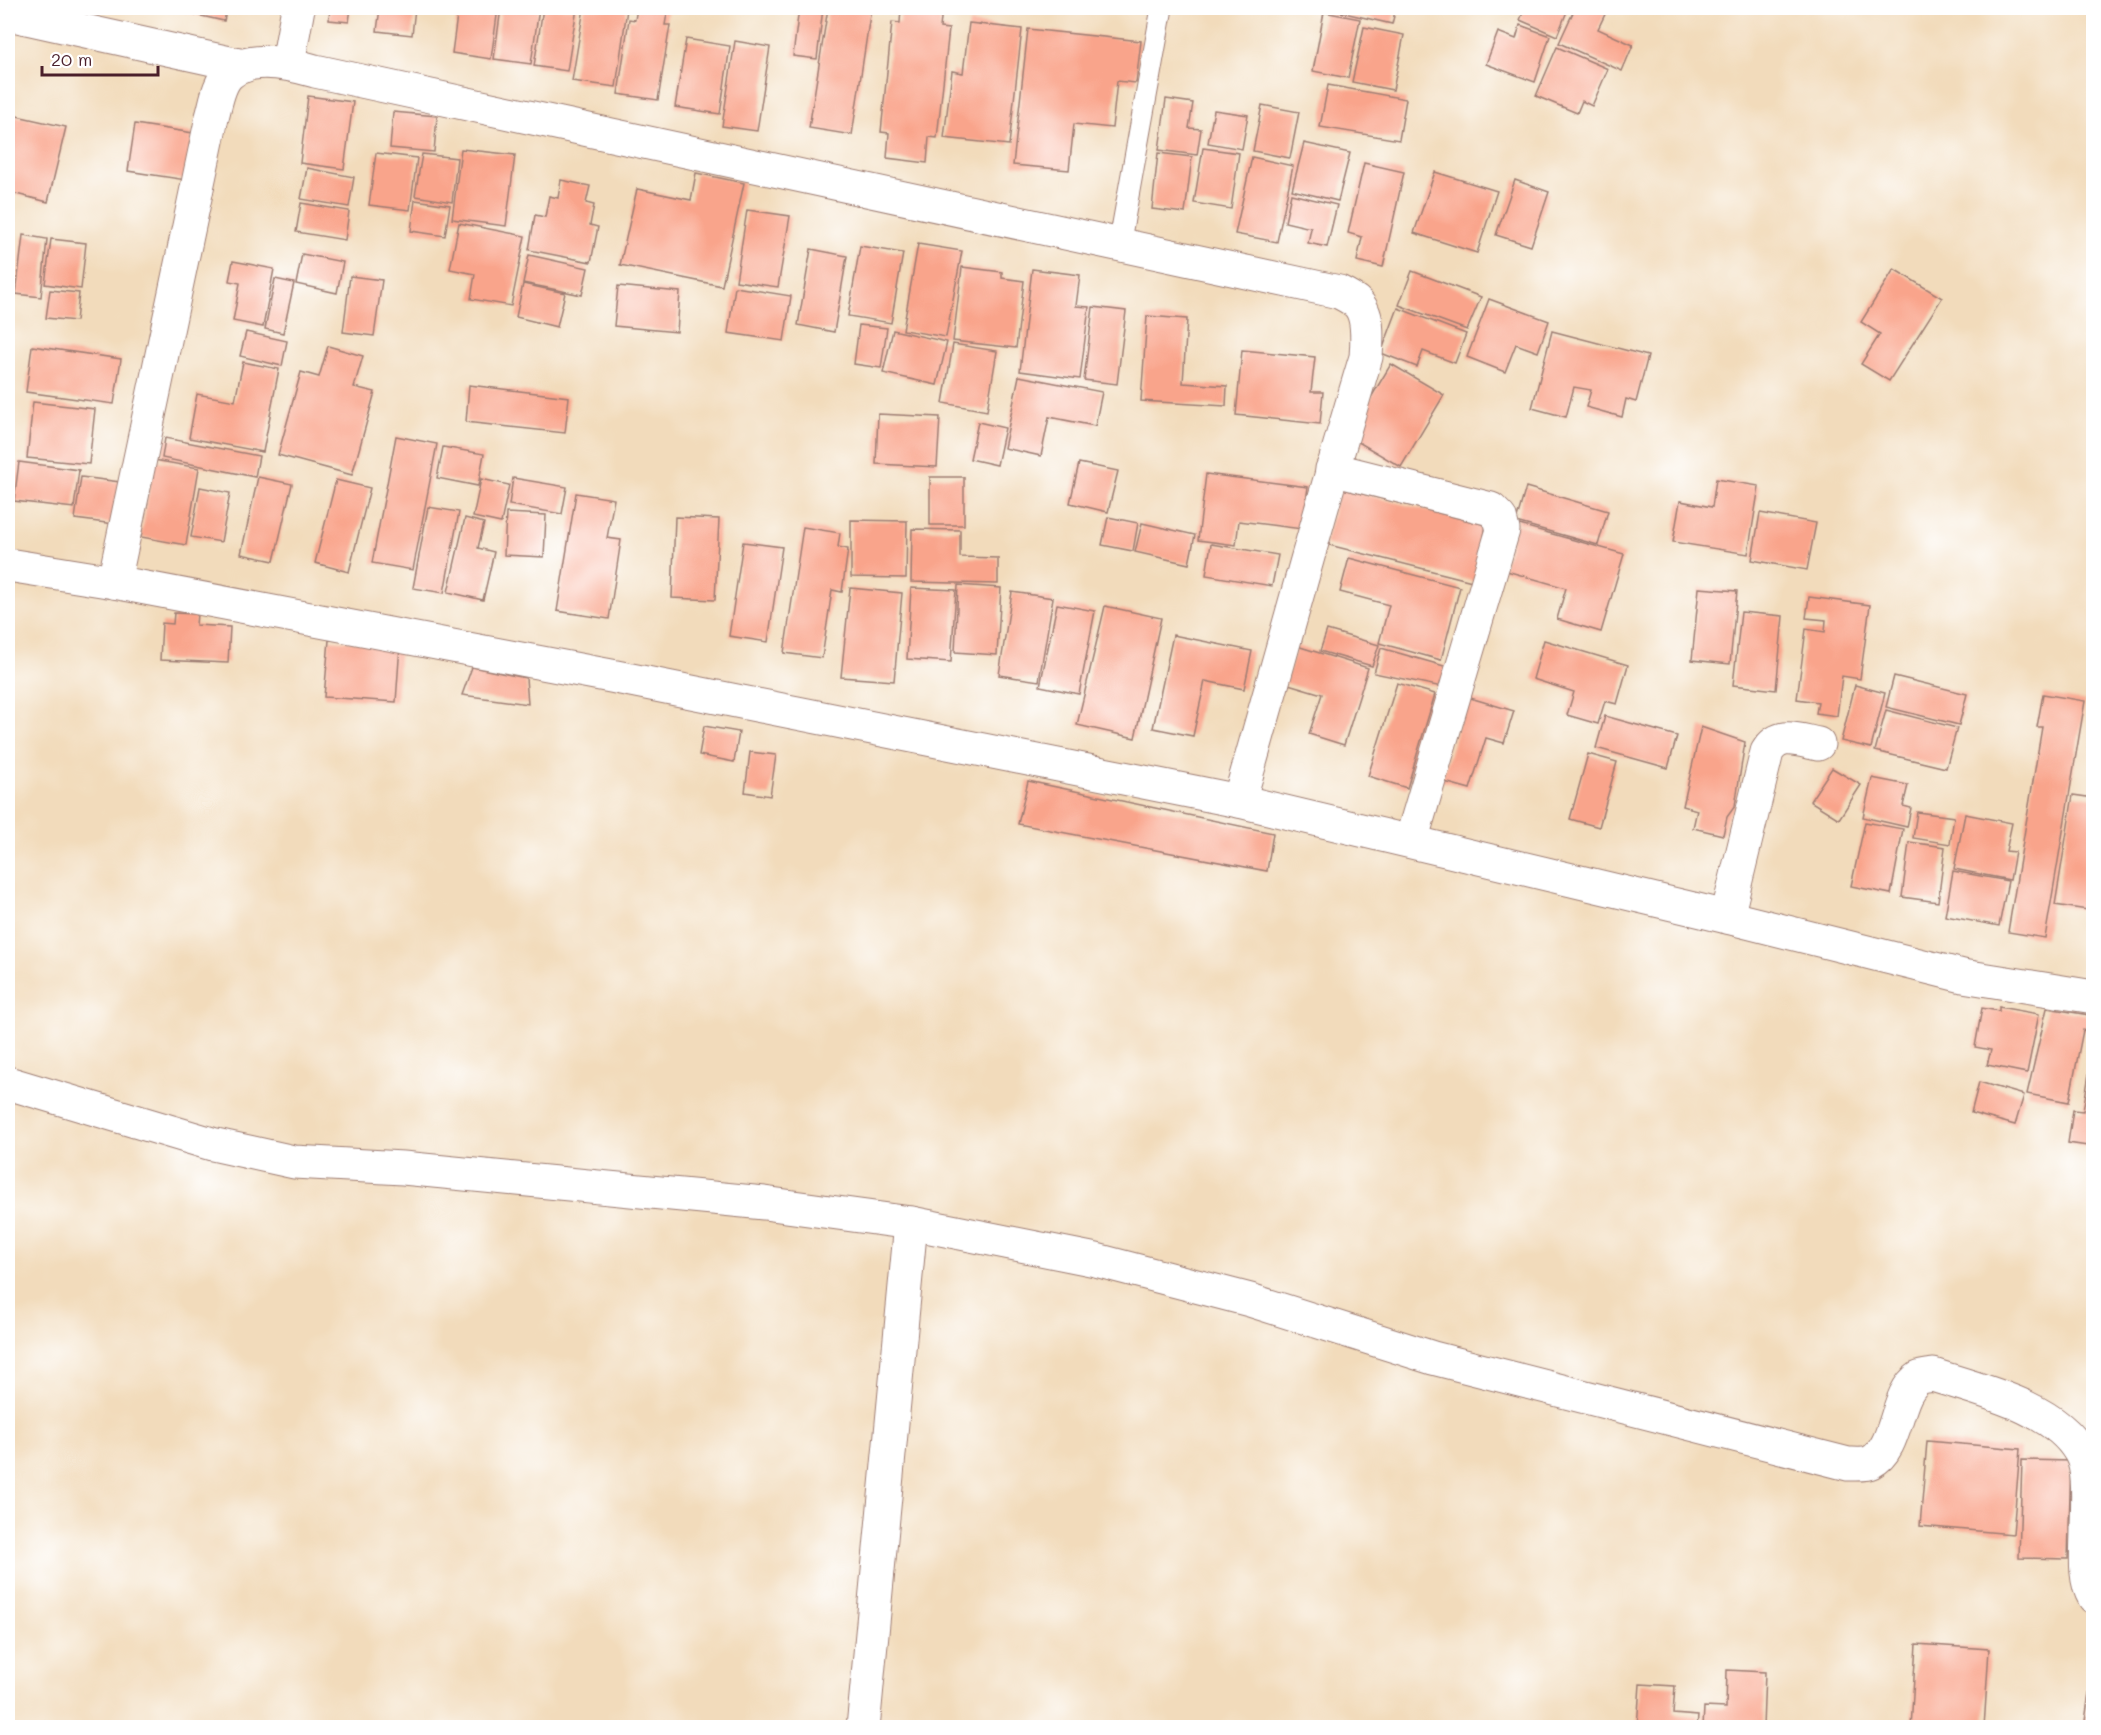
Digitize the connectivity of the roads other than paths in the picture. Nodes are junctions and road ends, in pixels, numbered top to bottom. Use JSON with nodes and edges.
{"nodes":[{"id":1,"x":298,"y":8,"type":"edge"},
{"id":2,"x":1162,"y":8,"type":"edge"},
{"id":3,"x":8,"y":15,"type":"edge"},
{"id":4,"x":288,"y":63,"type":"junction"},
{"id":5,"x":244,"y":66,"type":"junction"},
{"id":6,"x":1119,"y":246,"type":"junction"},
{"id":7,"x":1332,"y":469,"type":"junction"},
{"id":8,"x":8,"y":565,"type":"edge"},
{"id":9,"x":114,"y":582,"type":"junction"},
{"id":10,"x":1818,"y":744,"type":"dead end"},
{"id":11,"x":1239,"y":801,"type":"junction"},
{"id":12,"x":1411,"y":841,"type":"junction"},
{"id":13,"x":1727,"y":917,"type":"junction"},
{"id":14,"x":2094,"y":998,"type":"edge"},
{"id":15,"x":8,"y":1083,"type":"edge"},
{"id":16,"x":911,"y":1223,"type":"junction"},
{"id":17,"x":2094,"y":1597,"type":"edge"},
{"id":18,"x":862,"y":1728,"type":"edge"}],
"edges":[{"from":1,"to":4,"type":"street"},
{"from":2,"to":6,"type":"lane"},
{"from":3,"to":5,"type":"street"},
{"from":4,"to":5,"type":"street"},
{"from":4,"to":6,"type":"street"},
{"from":5,"to":9,"type":"street"},
{"from":6,"to":7,"type":"street"},
{"from":7,"to":11,"type":"street"},
{"from":7,"to":12,"type":"street"},
{"from":8,"to":9,"type":"street"},
{"from":9,"to":11,"type":"street"},
{"from":10,"to":13,"type":"street"},
{"from":11,"to":12,"type":"street"},
{"from":12,"to":13,"type":"street"},
{"from":13,"to":14,"type":"street"},
{"from":15,"to":16,"type":"street"},
{"from":16,"to":17,"type":"street"},
{"from":16,"to":18,"type":"street"}]}
